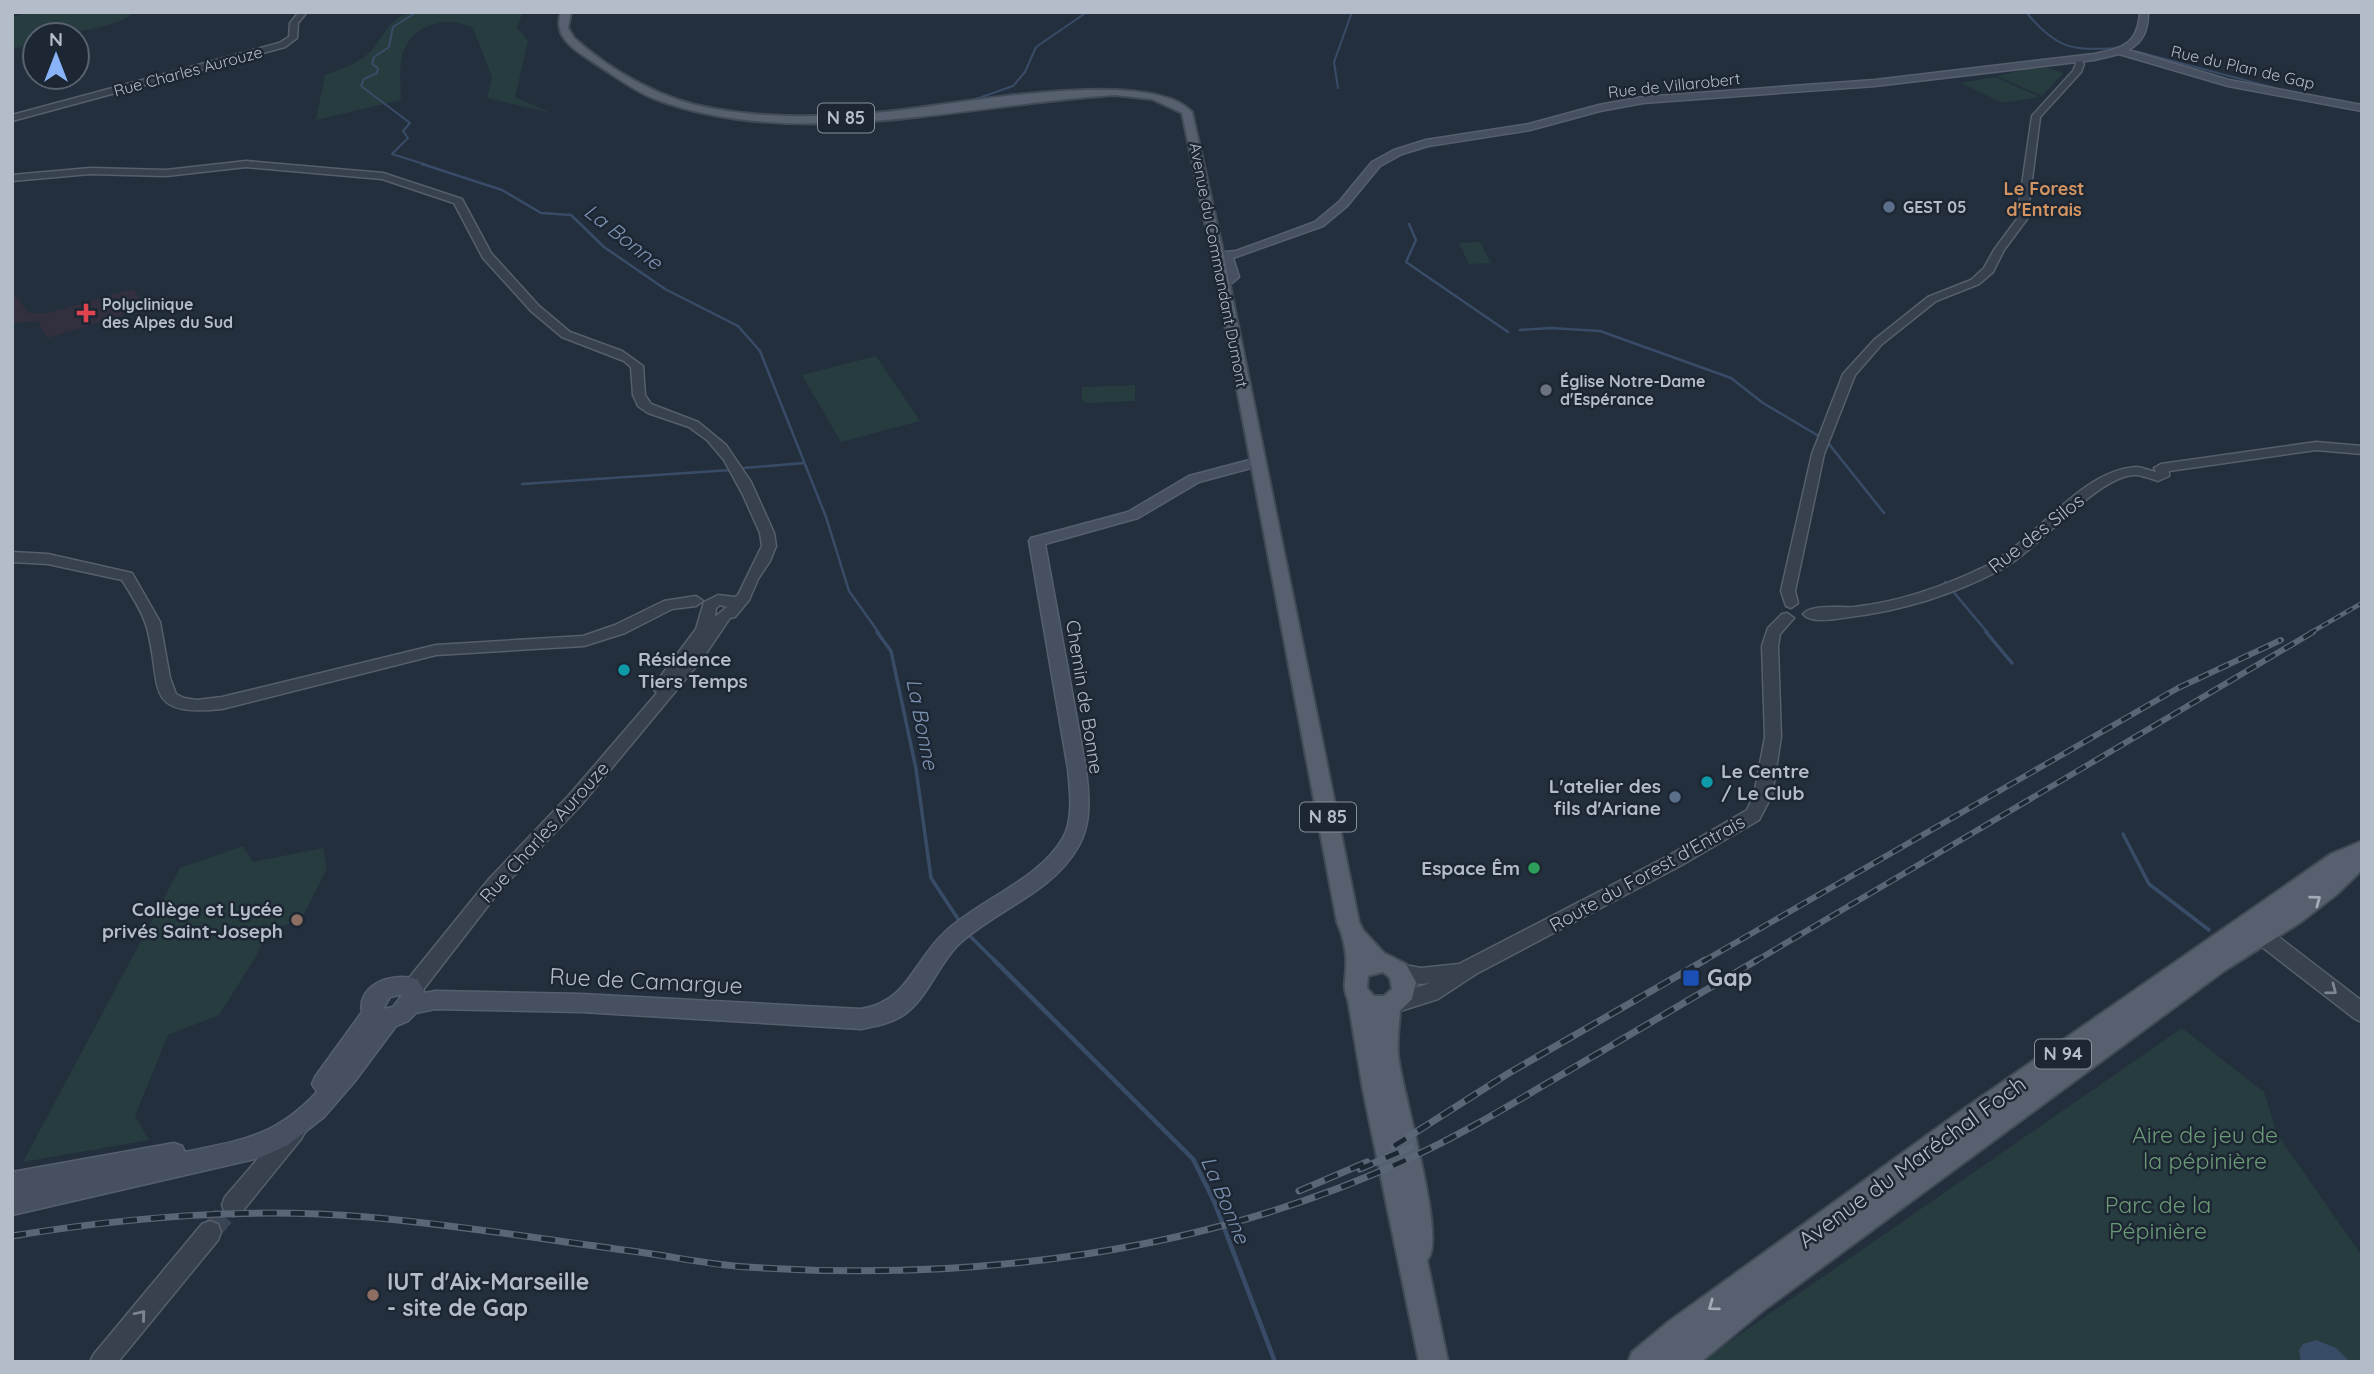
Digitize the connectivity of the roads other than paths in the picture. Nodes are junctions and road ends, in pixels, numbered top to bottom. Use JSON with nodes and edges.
{"nodes":[{"id":1,"x":303,"y":12,"type":"edge"},
{"id":2,"x":566,"y":12,"type":"edge"},
{"id":3,"x":2144,"y":12,"type":"edge"},
{"id":4,"x":2119,"y":51,"type":"junction"},
{"id":5,"x":2075,"y":62,"type":"junction"},
{"id":6,"x":2362,"y":108,"type":"edge"},
{"id":7,"x":12,"y":118,"type":"edge"},
{"id":8,"x":12,"y":178,"type":"edge"},
{"id":9,"x":1223,"y":256,"type":"junction"},
{"id":10,"x":2362,"y":450,"type":"edge"},
{"id":11,"x":1257,"y":462,"type":"junction"},
{"id":12,"x":12,"y":557,"type":"edge"},
{"id":13,"x":755,"y":575,"type":"dead end"},
{"id":14,"x":696,"y":601,"type":"dead end"},
{"id":15,"x":722,"y":609,"type":"dead end"},
{"id":16,"x":1789,"y":611,"type":"junction"},
{"id":17,"x":2362,"y":849,"type":"edge"},
{"id":18,"x":2362,"y":856,"type":"edge"},
{"id":19,"x":2259,"y":928,"type":"junction"},
{"id":20,"x":1378,"y":968,"type":"junction"},
{"id":21,"x":1469,"y":968,"type":"junction"},
{"id":22,"x":414,"y":995,"type":"junction"},
{"id":23,"x":1360,"y":998,"type":"junction"},
{"id":24,"x":1391,"y":1006,"type":"junction"},
{"id":25,"x":2362,"y":1013,"type":"edge"},
{"id":26,"x":878,"y":1018,"type":"joint"},
{"id":27,"x":295,"y":1123,"type":"junction"},
{"id":28,"x":12,"y":1184,"type":"edge"},
{"id":29,"x":12,"y":1203,"type":"edge"},
{"id":30,"x":233,"y":1205,"type":"tunnel mouth"},
{"id":31,"x":210,"y":1232,"type":"tunnel mouth"},
{"id":32,"x":1419,"y":1278,"type":"junction"},
{"id":33,"x":102,"y":1362,"type":"edge"},
{"id":34,"x":1434,"y":1362,"type":"edge"},
{"id":35,"x":1642,"y":1362,"type":"edge"},
{"id":36,"x":1678,"y":1362,"type":"edge"}],
"edges":[{"from":1,"to":7,"type":"street","name":"Rue Charles Aurouze"},
{"from":2,"to":9,"type":"main road","name":"Avenue du Commandant Dumont","number":"N 85"},
{"from":3,"to":4,"type":"main road"},
{"from":4,"to":5,"type":"main road","name":"Rue de Villarobert"},
{"from":4,"to":6,"type":"main road","name":"Rue du Plan de Gap"},
{"from":5,"to":9,"type":"main road","name":"Rue de Villarobert"},
{"from":5,"to":16,"type":"street","name":"Route du Forest d'Entrais"},
{"from":8,"to":13,"type":"street"},
{"from":9,"to":11,"type":"main road","name":"Avenue du Commandant Dumont","number":"N 85"},
{"from":10,"to":16,"type":"street","name":"Rue des Silos"},
{"from":11,"to":20,"type":"main road","name":"Avenue du Commandant Dumont","number":"N 85"},
{"from":11,"to":26,"type":"main road","name":"Chemin de Bonne"},
{"from":12,"to":14,"type":"street"},
{"from":15,"to":22,"type":"street","name":"Rue Charles Aurouze"},
{"from":16,"to":21,"type":"street","name":"Route du Forest d'Entrais"},
{"from":17,"to":19,"type":"main road","number":"N 94"},
{"from":19,"to":18,"type":"main road","number":"N 94","one_way":true},
{"from":19,"to":25,"type":"street","one_way":true},
{"from":19,"to":35,"type":"main road","name":"Avenue du Maréchal Foch","number":"N 94","one_way":true},
{"from":19,"to":36,"type":"main road","name":"Avenue du Maréchal Foch","number":"N 94"},
{"from":20,"to":21,"type":"street","name":"Route du Forest d'Entrais"},
{"from":20,"to":23,"type":"main road"},
{"from":20,"to":24,"type":"main road"},
{"from":21,"to":24,"type":"street","name":"Route du Forest d'Entrais"},
{"from":22,"to":26,"type":"main road","name":"Rue de Camargue"},
{"from":22,"to":27,"type":"main road"},
{"from":23,"to":24,"type":"main road"},
{"from":23,"to":32,"type":"main road"},
{"from":24,"to":32,"type":"main road"},
{"from":27,"to":28,"type":"main road"},
{"from":27,"to":29,"type":"main road"},
{"from":27,"to":30,"type":"street"},
{"from":33,"to":31,"type":"street","one_way":true},
{"from":32,"to":34,"type":"main road"}]}
